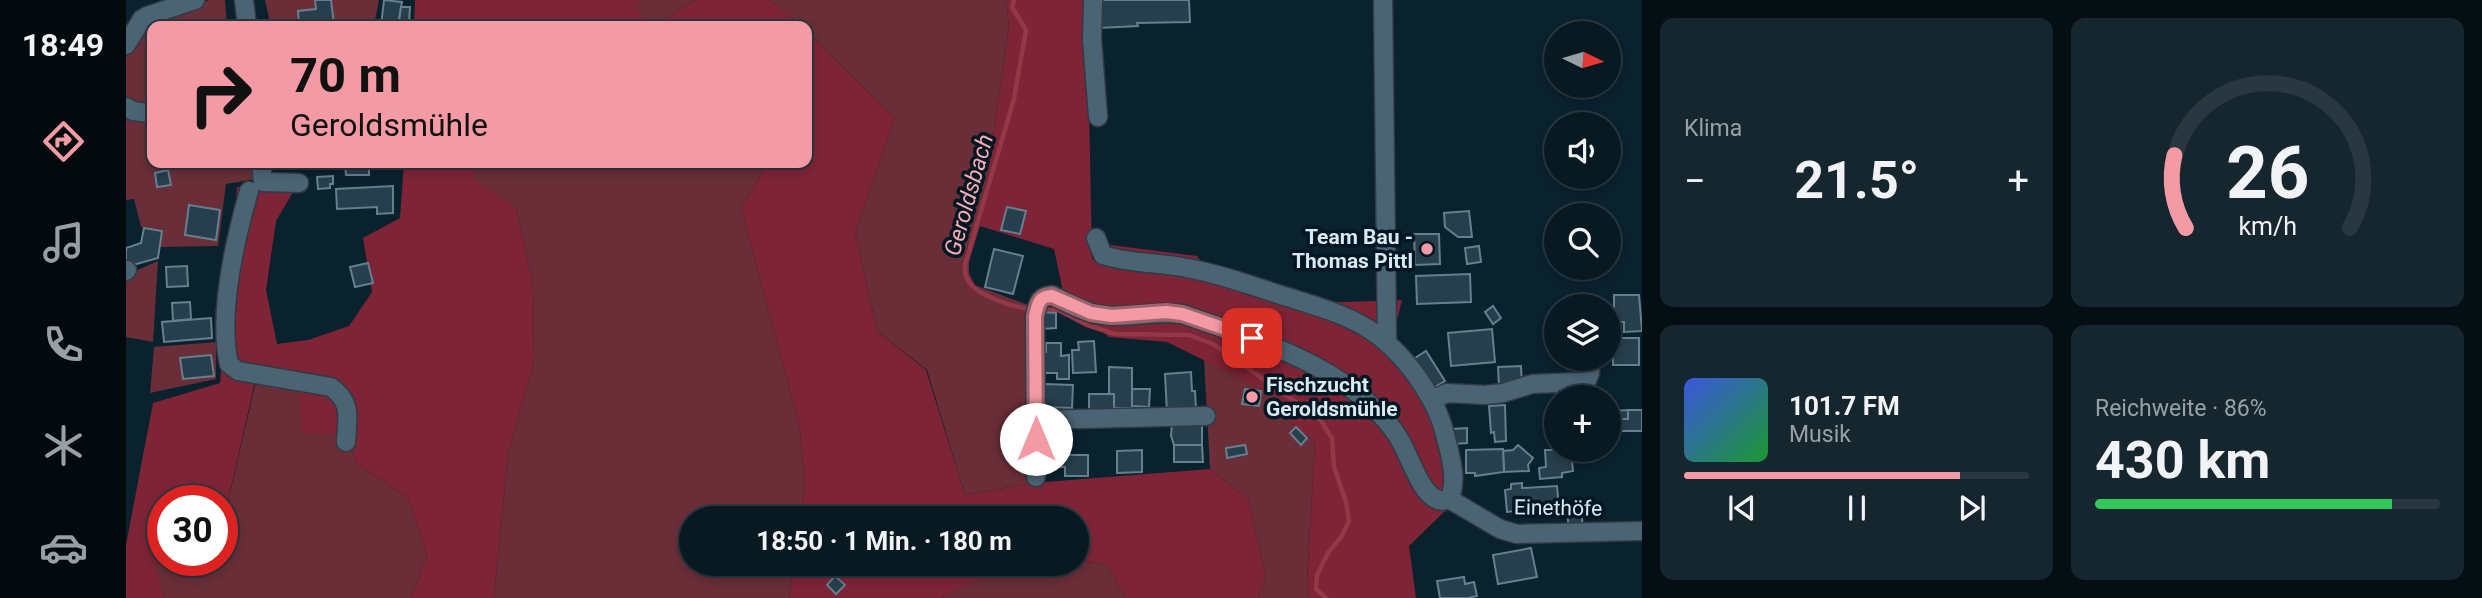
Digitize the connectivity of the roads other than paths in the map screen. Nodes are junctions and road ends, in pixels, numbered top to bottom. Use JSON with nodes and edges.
{"nodes":[{"id":1,"x":195,"y":0,"type":"edge"},
{"id":2,"x":244,"y":0,"type":"edge"},
{"id":3,"x":1093,"y":0,"type":"edge"},
{"id":4,"x":1383,"y":0,"type":"edge"},
{"id":5,"x":246,"y":21,"type":"edge"},
{"id":6,"x":126,"y":45,"type":"edge"},
{"id":7,"x":126,"y":107,"type":"edge"},
{"id":8,"x":147,"y":113,"type":"edge"},
{"id":9,"x":1098,"y":117,"type":"dead end"},
{"id":10,"x":260,"y":168,"type":"edge"},
{"id":11,"x":299,"y":183,"type":"dead end"},
{"id":12,"x":256,"y":186,"type":"junction"},
{"id":13,"x":1096,"y":238,"type":"dead end"},
{"id":14,"x":220,"y":286,"type":"dead end"},
{"id":15,"x":1387,"y":341,"type":"junction"},
{"id":16,"x":1590,"y":371,"type":"edge"},
{"id":17,"x":1432,"y":400,"type":"junction"},
{"id":18,"x":1206,"y":416,"type":"dead end"},
{"id":19,"x":1036,"y":420,"type":"junction"},
{"id":20,"x":346,"y":442,"type":"dead end"},
{"id":21,"x":1036,"y":477,"type":"dead end"},
{"id":22,"x":1449,"y":499,"type":"junction"},
{"id":23,"x":1642,"y":531,"type":"edge"}],
"edges":[{"from":1,"to":6,"type":"street"},
{"from":2,"to":5,"type":"street"},
{"from":3,"to":9,"type":"street"},
{"from":4,"to":15,"type":"street"},
{"from":7,"to":8,"type":"street"},
{"from":10,"to":12,"type":"street"},
{"from":11,"to":12,"type":"street"},
{"from":12,"to":14,"type":"street"},
{"from":12,"to":20,"type":"street"},
{"from":13,"to":15,"type":"street"},
{"from":15,"to":17,"type":"street"},
{"from":16,"to":17,"type":"street"},
{"from":17,"to":22,"type":"street"},
{"from":18,"to":19,"type":"street"},
{"from":19,"to":21,"type":"street"},
{"from":19,"to":22,"type":"street","name":"Einethöfe"},
{"from":22,"to":23,"type":"street","name":"Einethöfe"}]}
